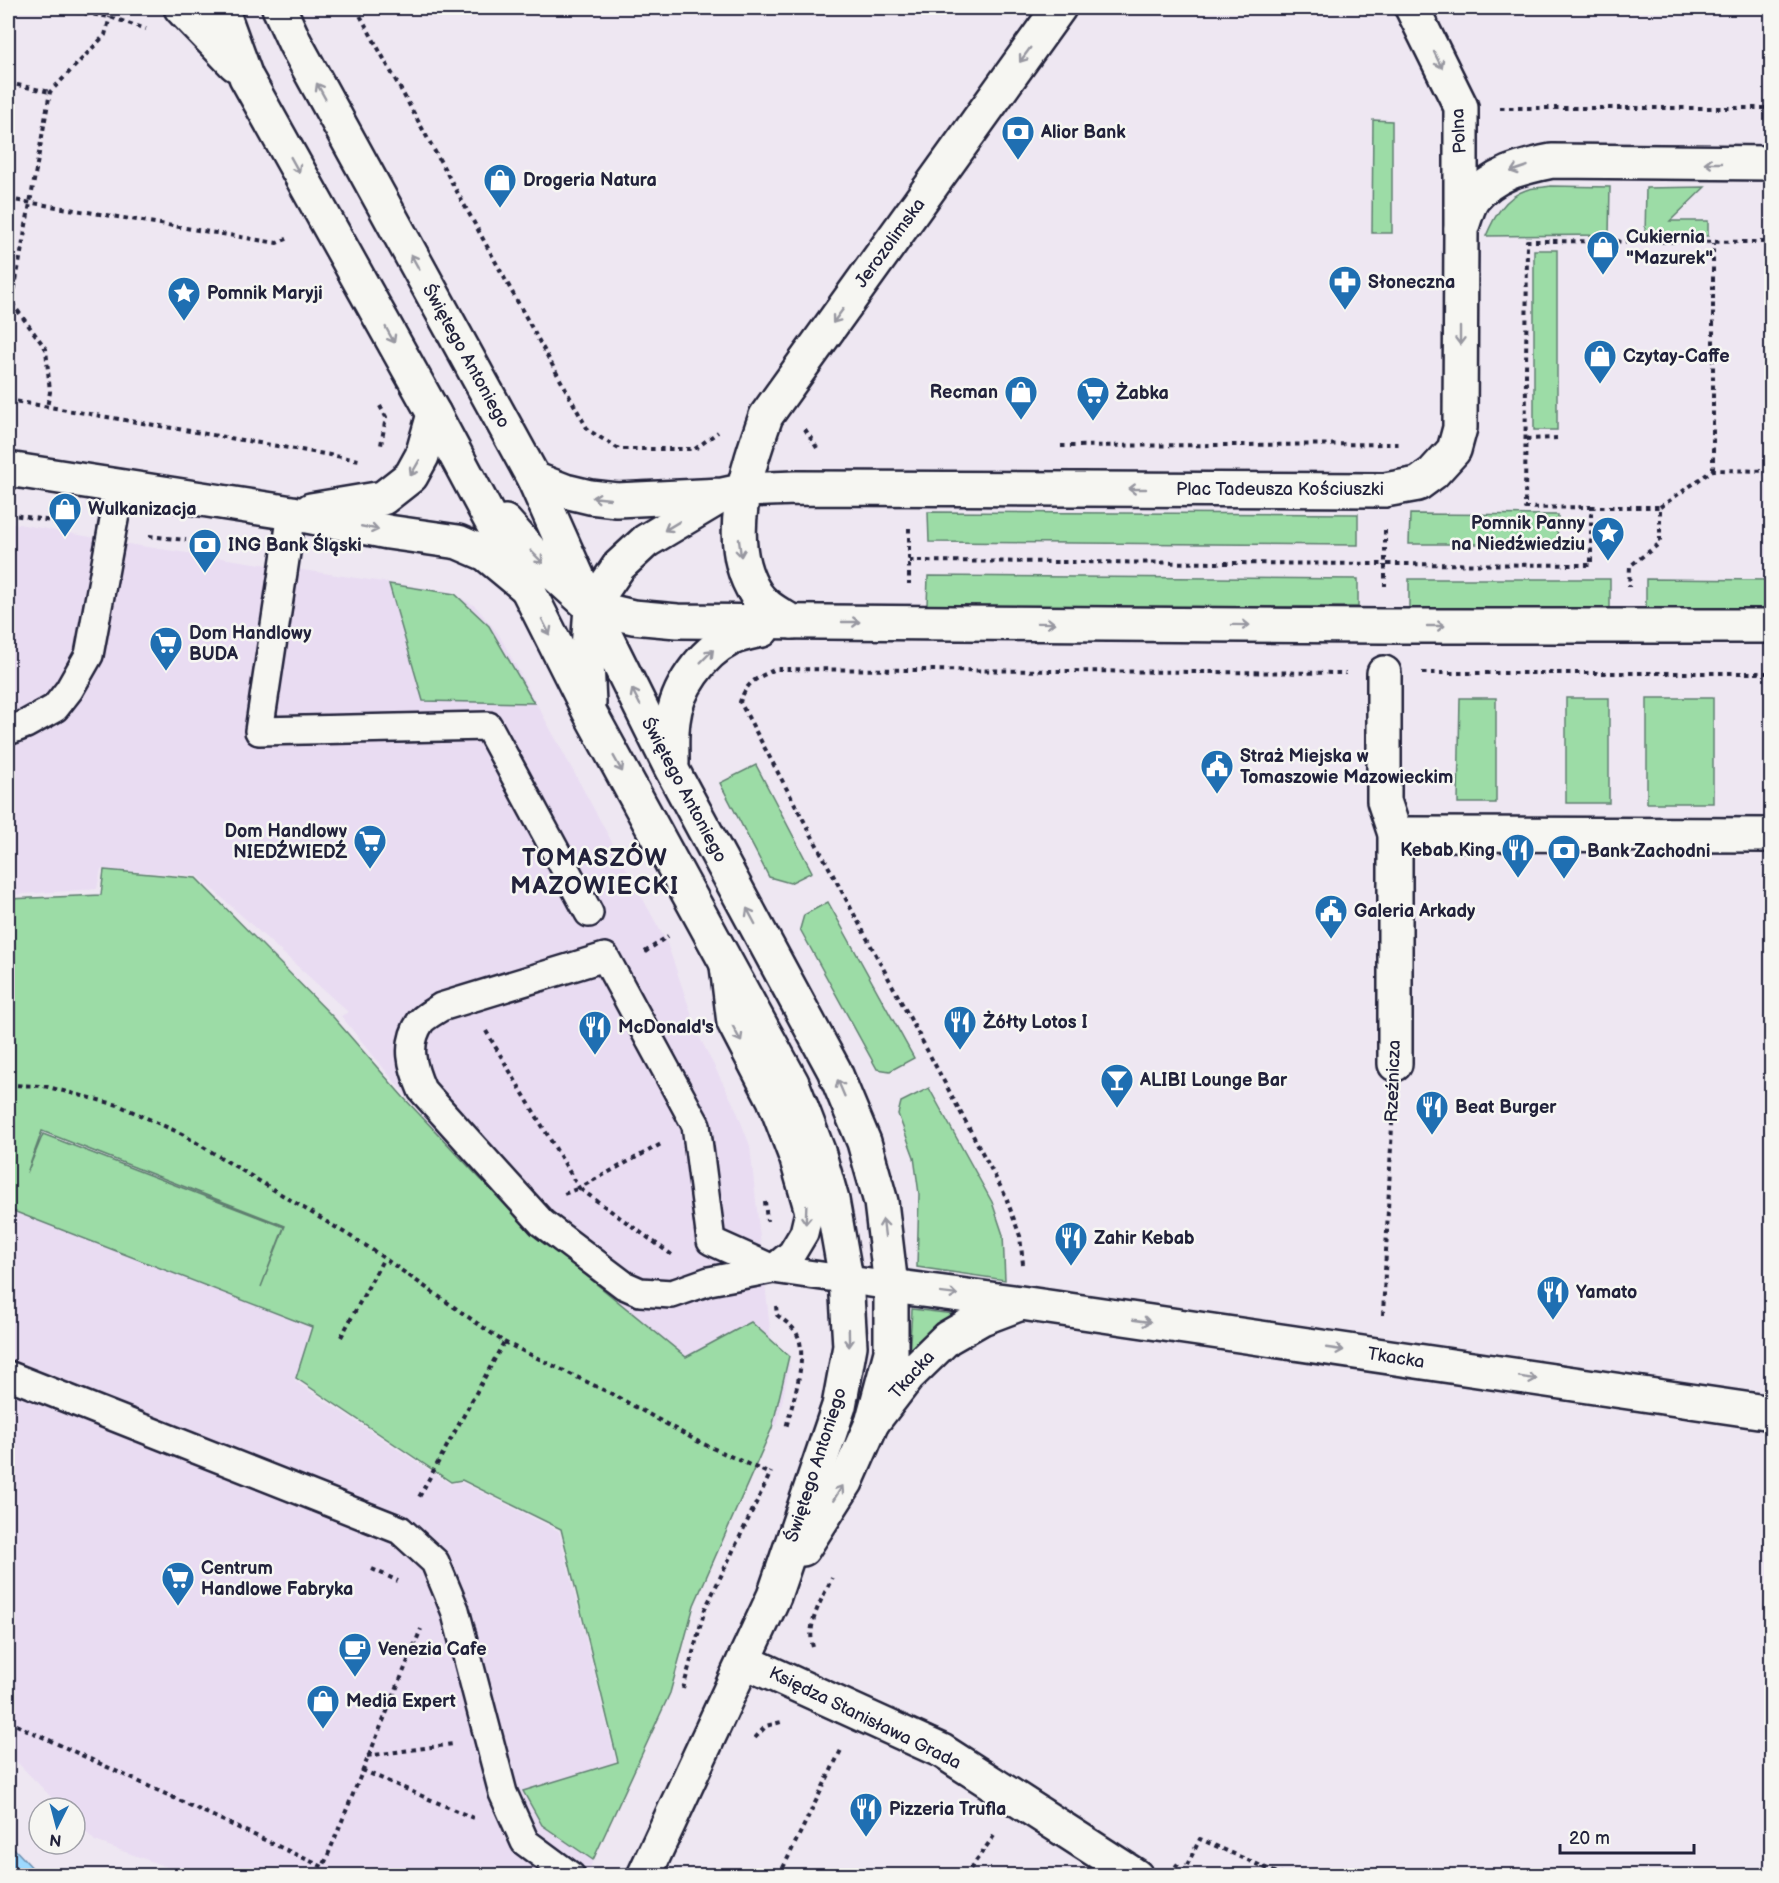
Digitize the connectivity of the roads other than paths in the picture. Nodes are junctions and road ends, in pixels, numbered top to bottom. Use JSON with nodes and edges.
{"nodes":[{"id":1,"x":181,"y":8,"type":"edge"},
{"id":2,"x":221,"y":8,"type":"edge"},
{"id":3,"x":267,"y":8,"type":"edge"},
{"id":4,"x":279,"y":8,"type":"edge"},
{"id":5,"x":1059,"y":8,"type":"edge"},
{"id":6,"x":1412,"y":8,"type":"edge"},
{"id":7,"x":295,"y":43,"type":"junction"},
{"id":8,"x":246,"y":77,"type":"junction"},
{"id":9,"x":1772,"y":163,"type":"edge"},
{"id":10,"x":1461,"y":230,"type":"junction"},
{"id":11,"x":434,"y":414,"type":"junction"},
{"id":12,"x":8,"y":469,"type":"edge"},
{"id":13,"x":534,"y":479,"type":"junction"},
{"id":14,"x":470,"y":482,"type":"junction"},
{"id":15,"x":120,"y":487,"type":"junction"},
{"id":16,"x":733,"y":493,"type":"junction"},
{"id":17,"x":292,"y":513,"type":"junction"},
{"id":18,"x":527,"y":588,"type":"junction"},
{"id":19,"x":591,"y":607,"type":"junction"},
{"id":20,"x":792,"y":622,"type":"junction"},
{"id":21,"x":1772,"y":626,"type":"edge"},
{"id":22,"x":1384,"y":673,"type":"road end"},
{"id":23,"x":590,"y":713,"type":"junction"},
{"id":24,"x":8,"y":731,"type":"edge"},
{"id":25,"x":671,"y":768,"type":"junction"},
{"id":26,"x":1395,"y":834,"type":"junction"},
{"id":27,"x":1772,"y":836,"type":"edge"},
{"id":28,"x":589,"y":913,"type":"dead end"},
{"id":29,"x":722,"y":957,"type":"junction"},
{"id":30,"x":1395,"y":1064,"type":"road end"},
{"id":31,"x":772,"y":1269,"type":"junction"},
{"id":32,"x":846,"y":1279,"type":"junction"},
{"id":33,"x":891,"y":1286,"type":"junction"},
{"id":34,"x":1022,"y":1303,"type":"junction"},
{"id":35,"x":8,"y":1375,"type":"edge"},
{"id":36,"x":1772,"y":1413,"type":"edge"},
{"id":37,"x":872,"y":1422,"type":"junction"},
{"id":38,"x":774,"y":1596,"type":"junction"},
{"id":39,"x":744,"y":1661,"type":"junction"},
{"id":40,"x":571,"y":1875,"type":"edge"},
{"id":41,"x":644,"y":1875,"type":"edge"},
{"id":42,"x":1136,"y":1875,"type":"edge"}],
"edges":[{"from":1,"to":8,"type":"street"},
{"from":2,"to":8,"type":"street","name":"Świętego Antoniego"},
{"from":3,"to":7,"type":"street"},
{"from":4,"to":7,"type":"street","name":"Świętego Antoniego"},
{"from":5,"to":16,"type":"street","name":"Jerozolimska","one_way":true},
{"from":6,"to":10,"type":"street","name":"Polna","one_way":true},
{"from":13,"to":7,"type":"street","name":"Świętego Antoniego","one_way":true},
{"from":8,"to":11,"type":"street","name":"Świętego Antoniego","one_way":true},
{"from":9,"to":10,"type":"street","name":"Plac Tadeusza Kościuszki","one_way":true},
{"from":10,"to":16,"type":"street","name":"Plac Tadeusza Kościuszki","one_way":true},
{"from":11,"to":14,"type":"street","name":"Świętego Antoniego"},
{"from":11,"to":17,"type":"street","one_way":true},
{"from":12,"to":15,"type":"street"},
{"from":16,"to":13,"type":"street","name":"Plac Tadeusza Kościuszki","one_way":true},
{"from":13,"to":19,"type":"street","name":"Świętego Antoniego"},
{"from":14,"to":18,"type":"street","name":"Świętego Antoniego"},
{"from":14,"to":19,"type":"street","one_way":true},
{"from":15,"to":17,"type":"street"},
{"from":15,"to":24,"type":"lane"},
{"from":16,"to":19,"type":"street","name":"Plac Tadeusza Kościuszki","one_way":true},
{"from":16,"to":20,"type":"street","one_way":true},
{"from":17,"to":18,"type":"street","one_way":true},
{"from":17,"to":28,"type":"lane"},
{"from":18,"to":23,"type":"street","name":"Świętego Antoniego","one_way":true},
{"from":19,"to":20,"type":"street"},
{"from":19,"to":23,"type":"street"},
{"from":25,"to":19,"type":"street","name":"Świętego Antoniego","one_way":true},
{"from":20,"to":21,"type":"street","one_way":true},
{"from":25,"to":20,"type":"street","one_way":true},
{"from":22,"to":26,"type":"street","name":"Rzeźnicza"},
{"from":23,"to":29,"type":"street","name":"Świętego Antoniego","one_way":true},
{"from":33,"to":25,"type":"street","name":"Świętego Antoniego","one_way":true},
{"from":26,"to":27,"type":"street"},
{"from":26,"to":30,"type":"street","name":"Rzeźnicza"},
{"from":29,"to":31,"type":"lane","one_way":true},
{"from":29,"to":32,"type":"street","name":"Świętego Antoniego"},
{"from":31,"to":31,"type":"lane"},
{"from":31,"to":32,"type":"lane"},
{"from":32,"to":33,"type":"lane"},
{"from":32,"to":38,"type":"street","name":"Świętego Antoniego","one_way":true},
{"from":33,"to":34,"type":"street","name":"Tkacka","one_way":true},
{"from":33,"to":37,"type":"street","name":"Świętego Antoniego"},
{"from":34,"to":36,"type":"street","name":"Tkacka","one_way":true},
{"from":34,"to":37,"type":"street","name":"Tkacka"},
{"from":35,"to":40,"type":"lane"},
{"from":38,"to":37,"type":"street","name":"Świętego Antoniego","one_way":true},
{"from":38,"to":39,"type":"street","name":"Świętego Antoniego"},
{"from":39,"to":41,"type":"street","name":"Świętego Antoniego"},
{"from":39,"to":42,"type":"street","name":"Księdza Stanisława Grada"}]}
